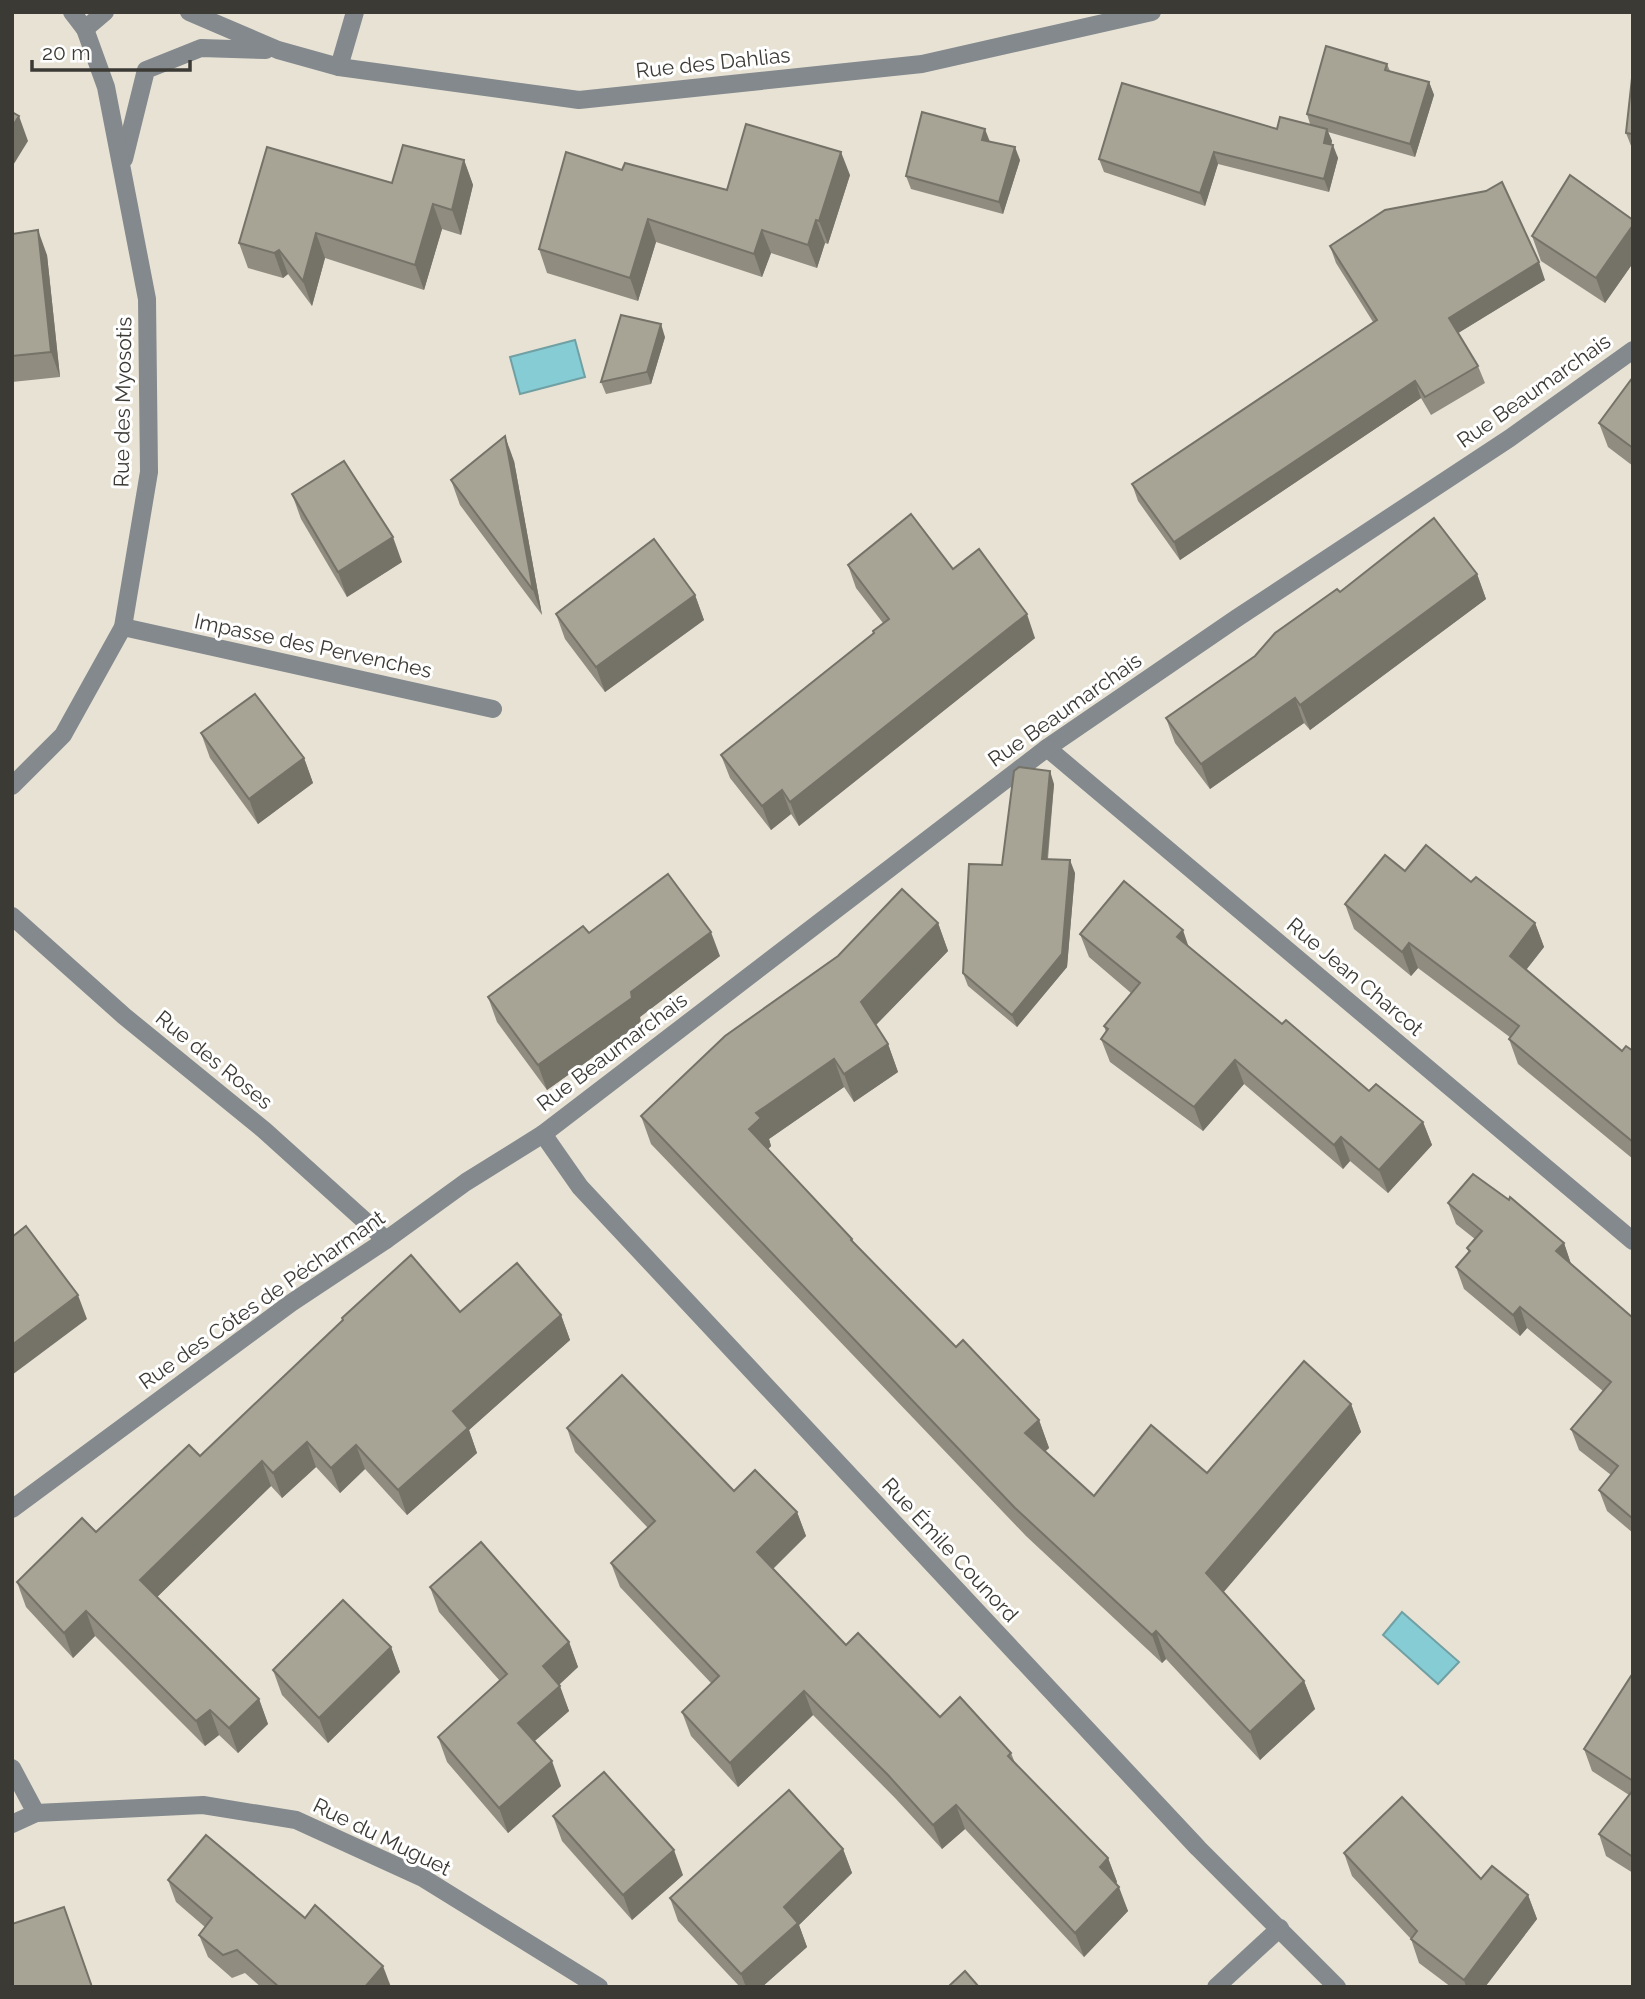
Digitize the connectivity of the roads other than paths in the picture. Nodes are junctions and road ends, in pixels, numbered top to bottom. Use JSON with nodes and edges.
{"nodes":[{"id":1,"x":72,"y":12,"type":"edge"},
{"id":2,"x":105,"y":12,"type":"edge"},
{"id":3,"x":189,"y":12,"type":"edge"},
{"id":4,"x":355,"y":12,"type":"edge"},
{"id":5,"x":1152,"y":12,"type":"edge"},
{"id":6,"x":85,"y":29,"type":"junction"},
{"id":7,"x":278,"y":50,"type":"junction"},
{"id":8,"x":339,"y":67,"type":"junction"},
{"id":9,"x":122,"y":166,"type":"junction"},
{"id":10,"x":1633,"y":350,"type":"edge"},
{"id":11,"x":123,"y":627,"type":"junction"},
{"id":12,"x":493,"y":709,"type":"dead end"},
{"id":13,"x":1047,"y":748,"type":"junction"},
{"id":14,"x":12,"y":786,"type":"edge"},
{"id":15,"x":12,"y":916,"type":"edge"},
{"id":16,"x":543,"y":1134,"type":"junction"},
{"id":17,"x":386,"y":1240,"type":"junction"},
{"id":18,"x":1633,"y":1241,"type":"edge"},
{"id":19,"x":12,"y":1509,"type":"edge"},
{"id":20,"x":12,"y":1768,"type":"edge"},
{"id":21,"x":36,"y":1812,"type":"junction"},
{"id":22,"x":12,"y":1824,"type":"edge"},
{"id":23,"x":1280,"y":1928,"type":"junction"},
{"id":24,"x":599,"y":1987,"type":"edge"},
{"id":25,"x":1216,"y":1987,"type":"edge"},
{"id":26,"x":1337,"y":1987,"type":"edge"}],
"edges":[{"from":1,"to":6,"type":"street"},
{"from":2,"to":6,"type":"street"},
{"from":3,"to":7,"type":"street","name":"Rue des Dahlias"},
{"from":4,"to":8,"type":"street"},
{"from":5,"to":8,"type":"street","name":"Rue des Dahlias"},
{"from":6,"to":9,"type":"street","name":"Rue des Myosotis"},
{"from":7,"to":8,"type":"street","name":"Rue des Dahlias"},
{"from":7,"to":9,"type":"street","name":"Rue des Dahlias"},
{"from":9,"to":11,"type":"street","name":"Rue des Myosotis"},
{"from":10,"to":13,"type":"street","name":"Rue Beaumarchais"},
{"from":11,"to":12,"type":"street","name":"Impasse des Pervenches"},
{"from":11,"to":14,"type":"street","name":"Rue des Myosotis"},
{"from":13,"to":16,"type":"street","name":"Rue Beaumarchais"},
{"from":13,"to":18,"type":"street","name":"Rue Jean Charcot"},
{"from":15,"to":17,"type":"street","name":"Rue des Roses"},
{"from":16,"to":17,"type":"street","name":"Rue des Côtes de Pécharmant"},
{"from":16,"to":23,"type":"street","name":"Rue Émile Counord"},
{"from":17,"to":19,"type":"street","name":"Rue des Côtes de Pécharmant"},
{"from":20,"to":21,"type":"street"},
{"from":21,"to":22,"type":"street","name":"Rue du Muguet"},
{"from":21,"to":24,"type":"street","name":"Rue du Muguet"},
{"from":23,"to":25,"type":"street"},
{"from":23,"to":26,"type":"street","name":"Rue Émile Counord"}]}
